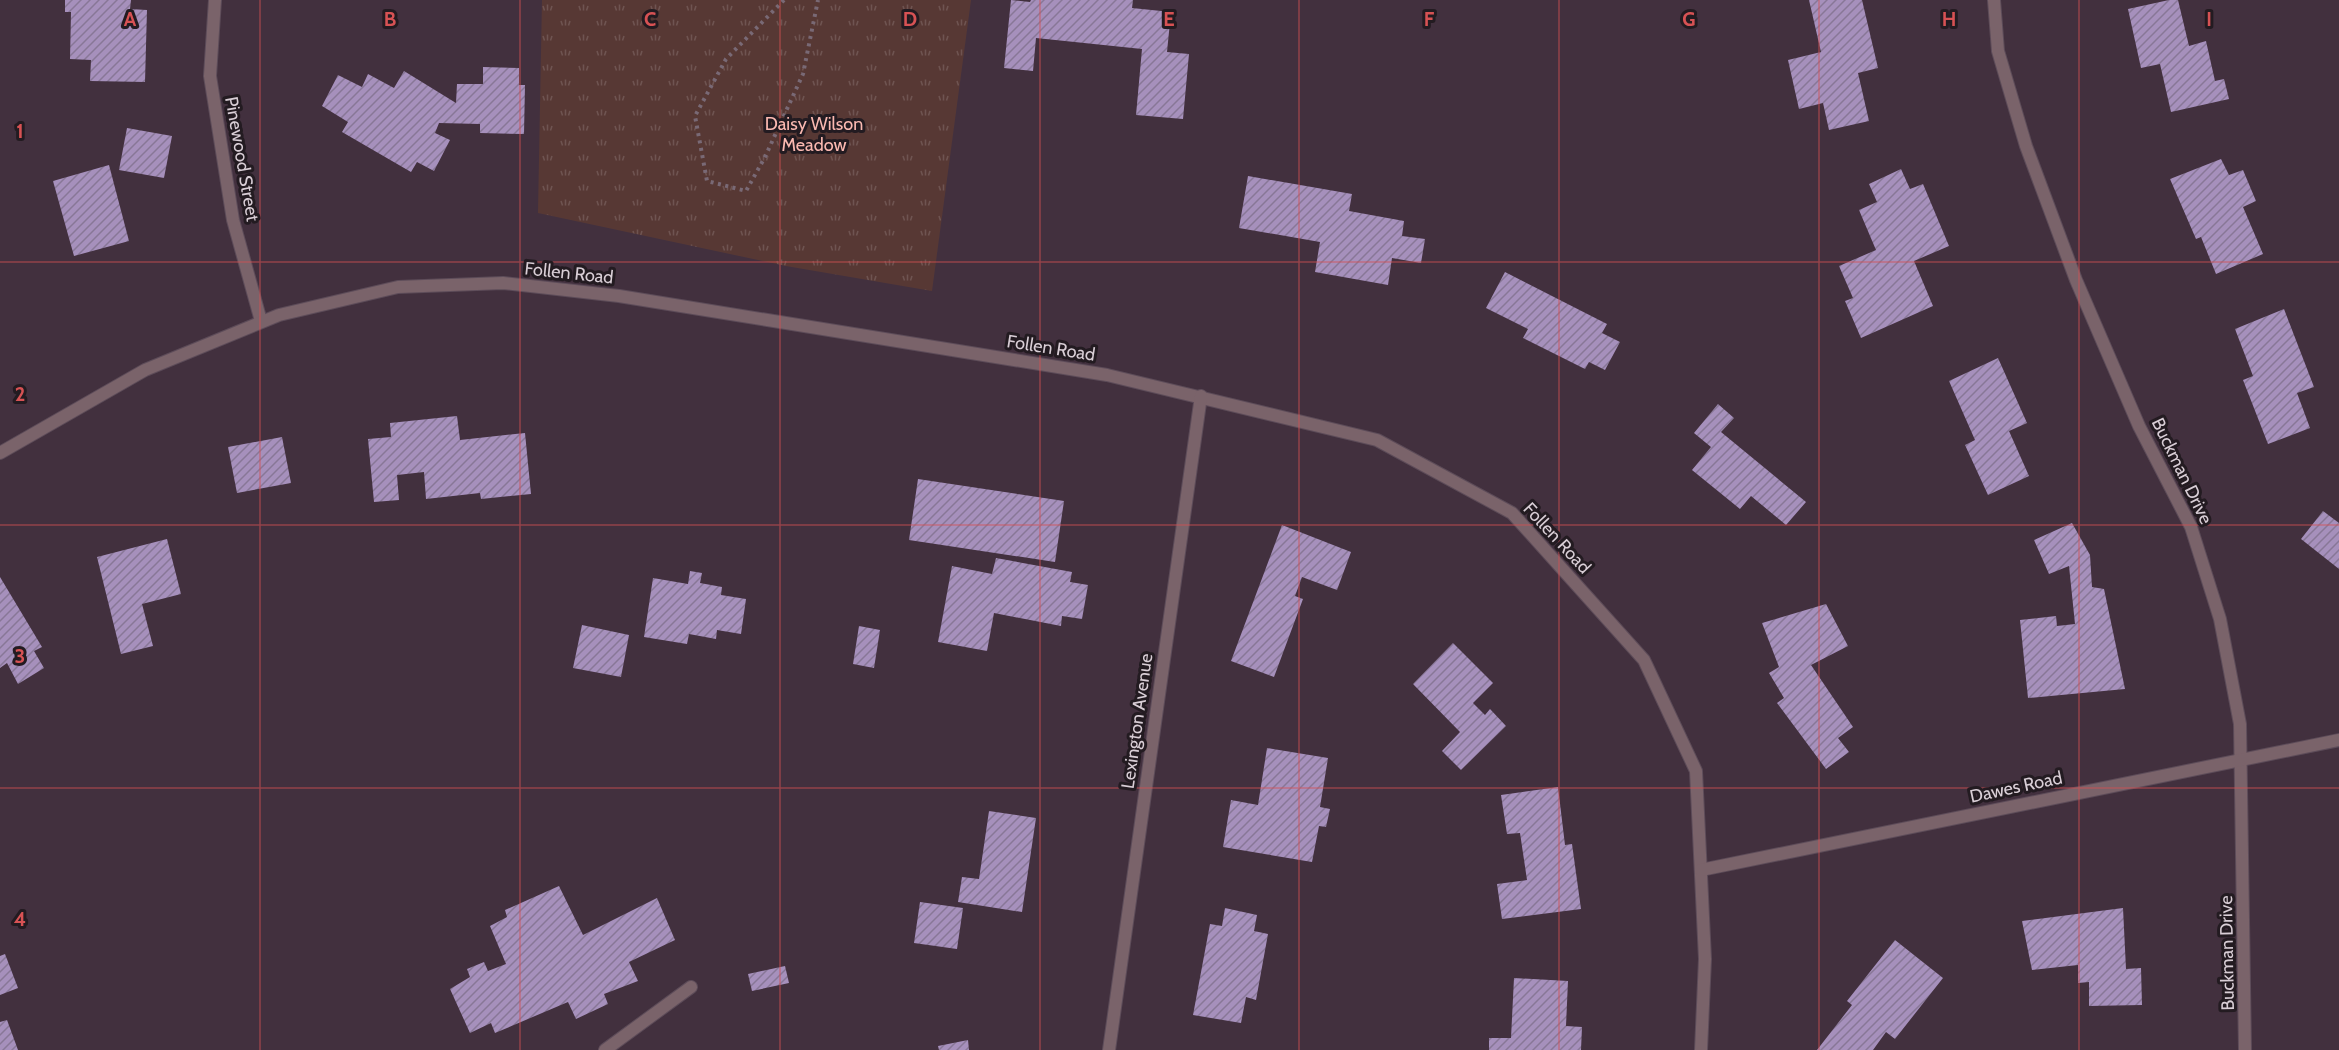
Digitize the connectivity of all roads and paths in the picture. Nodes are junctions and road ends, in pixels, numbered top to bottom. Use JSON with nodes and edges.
{"nodes":[{"id":1,"x":215,"y":0,"type":"edge"},
{"id":2,"x":784,"y":0,"type":"edge"},
{"id":3,"x":818,"y":0,"type":"edge"},
{"id":4,"x":1994,"y":0,"type":"edge"},
{"id":5,"x":261,"y":321,"type":"junction"},
{"id":6,"x":1201,"y":396,"type":"junction"},
{"id":7,"x":0,"y":453,"type":"edge"},
{"id":8,"x":2339,"y":740,"type":"edge"},
{"id":9,"x":2241,"y":759,"type":"junction"},
{"id":10,"x":1701,"y":870,"type":"junction"},
{"id":11,"x":691,"y":987,"type":"dead end"},
{"id":12,"x":605,"y":1050,"type":"edge"},
{"id":13,"x":1109,"y":1050,"type":"edge"},
{"id":14,"x":1701,"y":1050,"type":"edge"},
{"id":15,"x":2245,"y":1050,"type":"edge"}],
"edges":[{"from":1,"to":5,"type":"street","name":"Pinewood Street"},
{"from":2,"to":3,"type":"path"},
{"from":4,"to":9,"type":"street","name":"Buckman Drive"},
{"from":5,"to":6,"type":"street","name":"Follen Road"},
{"from":5,"to":7,"type":"street","name":"Follen Road"},
{"from":6,"to":10,"type":"street","name":"Follen Road"},
{"from":6,"to":13,"type":"street","name":"Lexington Avenue"},
{"from":8,"to":9,"type":"street","name":"Dawes Road"},
{"from":9,"to":10,"type":"street","name":"Dawes Road"},
{"from":9,"to":15,"type":"street","name":"Buckman Drive"},
{"from":10,"to":14,"type":"street","name":"Follen Road"},
{"from":11,"to":12,"type":"street"}]}
